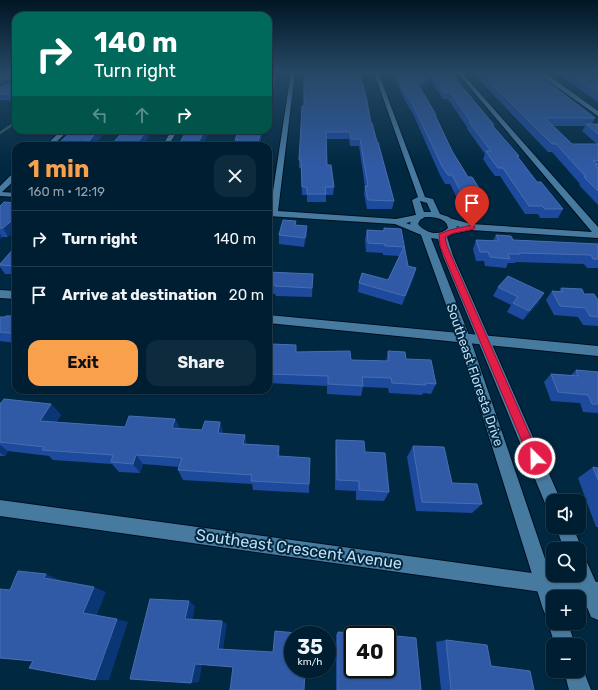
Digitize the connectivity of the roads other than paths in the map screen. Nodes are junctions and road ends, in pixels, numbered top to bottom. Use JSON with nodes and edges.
{"nodes":[{"id":1,"x":288,"y":104,"type":"edge"},
{"id":2,"x":388,"y":104,"type":"edge"},
{"id":3,"x":487,"y":104,"type":"edge"},
{"id":4,"x":584,"y":104,"type":"edge"},
{"id":5,"x":598,"y":114,"type":"edge"},
{"id":6,"x":62,"y":134,"type":"edge"},
{"id":7,"x":52,"y":142,"type":"edge"},
{"id":8,"x":12,"y":179,"type":"edge"},
{"id":9,"x":0,"y":190,"type":"edge"},
{"id":10,"x":0,"y":194,"type":"edge"},
{"id":11,"x":12,"y":195,"type":"edge"},
{"id":12,"x":422,"y":198,"type":"junction"},
{"id":13,"x":272,"y":207,"type":"edge"},
{"id":14,"x":272,"y":213,"type":"edge"},
{"id":15,"x":437,"y":216,"type":"junction"},
{"id":16,"x":419,"y":217,"type":"junction"},
{"id":17,"x":449,"y":221,"type":"junction"},
{"id":18,"x":396,"y":222,"type":"junction"},
{"id":19,"x":472,"y":227,"type":"junction"},
{"id":20,"x":424,"y":233,"type":"junction"},
{"id":21,"x":447,"y":233,"type":"junction"},
{"id":22,"x":598,"y":234,"type":"edge"},
{"id":23,"x":0,"y":294,"type":"edge"},
{"id":24,"x":12,"y":295,"type":"edge"},
{"id":25,"x":272,"y":319,"type":"edge"},
{"id":26,"x":464,"y":338,"type":"junction"},
{"id":27,"x":486,"y":340,"type":"junction"},
{"id":28,"x":598,"y":351,"type":"edge"},
{"id":29,"x":550,"y":494,"type":"edge"},
{"id":30,"x":0,"y":508,"type":"edge"},
{"id":31,"x":586,"y":576,"type":"edge"},
{"id":32,"x":544,"y":583,"type":"junction"},
{"id":33,"x":546,"y":590,"type":"edge"},
{"id":34,"x":594,"y":590,"type":"edge"},
{"id":35,"x":598,"y":610,"type":"edge"},
{"id":36,"x":576,"y":678,"type":"edge"},
{"id":37,"x":580,"y":690,"type":"edge"}],
"edges":[{"from":1,"to":13,"type":"street"},
{"from":2,"to":12,"type":"street"},
{"from":3,"to":22,"type":"street"},
{"from":4,"to":5,"type":"street"},
{"from":6,"to":7,"type":"street"},
{"from":8,"to":9,"type":"street"},
{"from":10,"to":11,"type":"street"},
{"from":12,"to":15,"type":"street"},
{"from":12,"to":16,"type":"street"},
{"from":14,"to":18,"type":"street"},
{"from":15,"to":16,"type":"street"},
{"from":15,"to":17,"type":"street"},
{"from":16,"to":18,"type":"street"},
{"from":16,"to":20,"type":"street","name":"Southeast Floresta Drive"},
{"from":17,"to":19,"type":"street"},
{"from":17,"to":21,"type":"street","name":"Southeast Floresta Drive"},
{"from":18,"to":20,"type":"street"},
{"from":19,"to":21,"type":"street"},
{"from":19,"to":22,"type":"street"},
{"from":20,"to":21,"type":"street"},
{"from":20,"to":26,"type":"street","name":"Southeast Floresta Drive"},
{"from":21,"to":27,"type":"street","name":"Southeast Floresta Drive"},
{"from":23,"to":24,"type":"street"},
{"from":25,"to":26,"type":"street"},
{"from":26,"to":27,"type":"street"},
{"from":26,"to":32,"type":"street","name":"Southeast Floresta Drive"},
{"from":27,"to":28,"type":"street"},
{"from":27,"to":29,"type":"street","name":"Southeast Floresta Drive"},
{"from":30,"to":32,"type":"street","name":"Southeast Crescent Avenue"},
{"from":31,"to":34,"type":"street"},
{"from":32,"to":33,"type":"street","name":"Southeast Floresta Drive"},
{"from":32,"to":34,"type":"street","name":"Southeast Crescent Avenue"},
{"from":34,"to":35,"type":"street"},
{"from":36,"to":37,"type":"street"}]}
